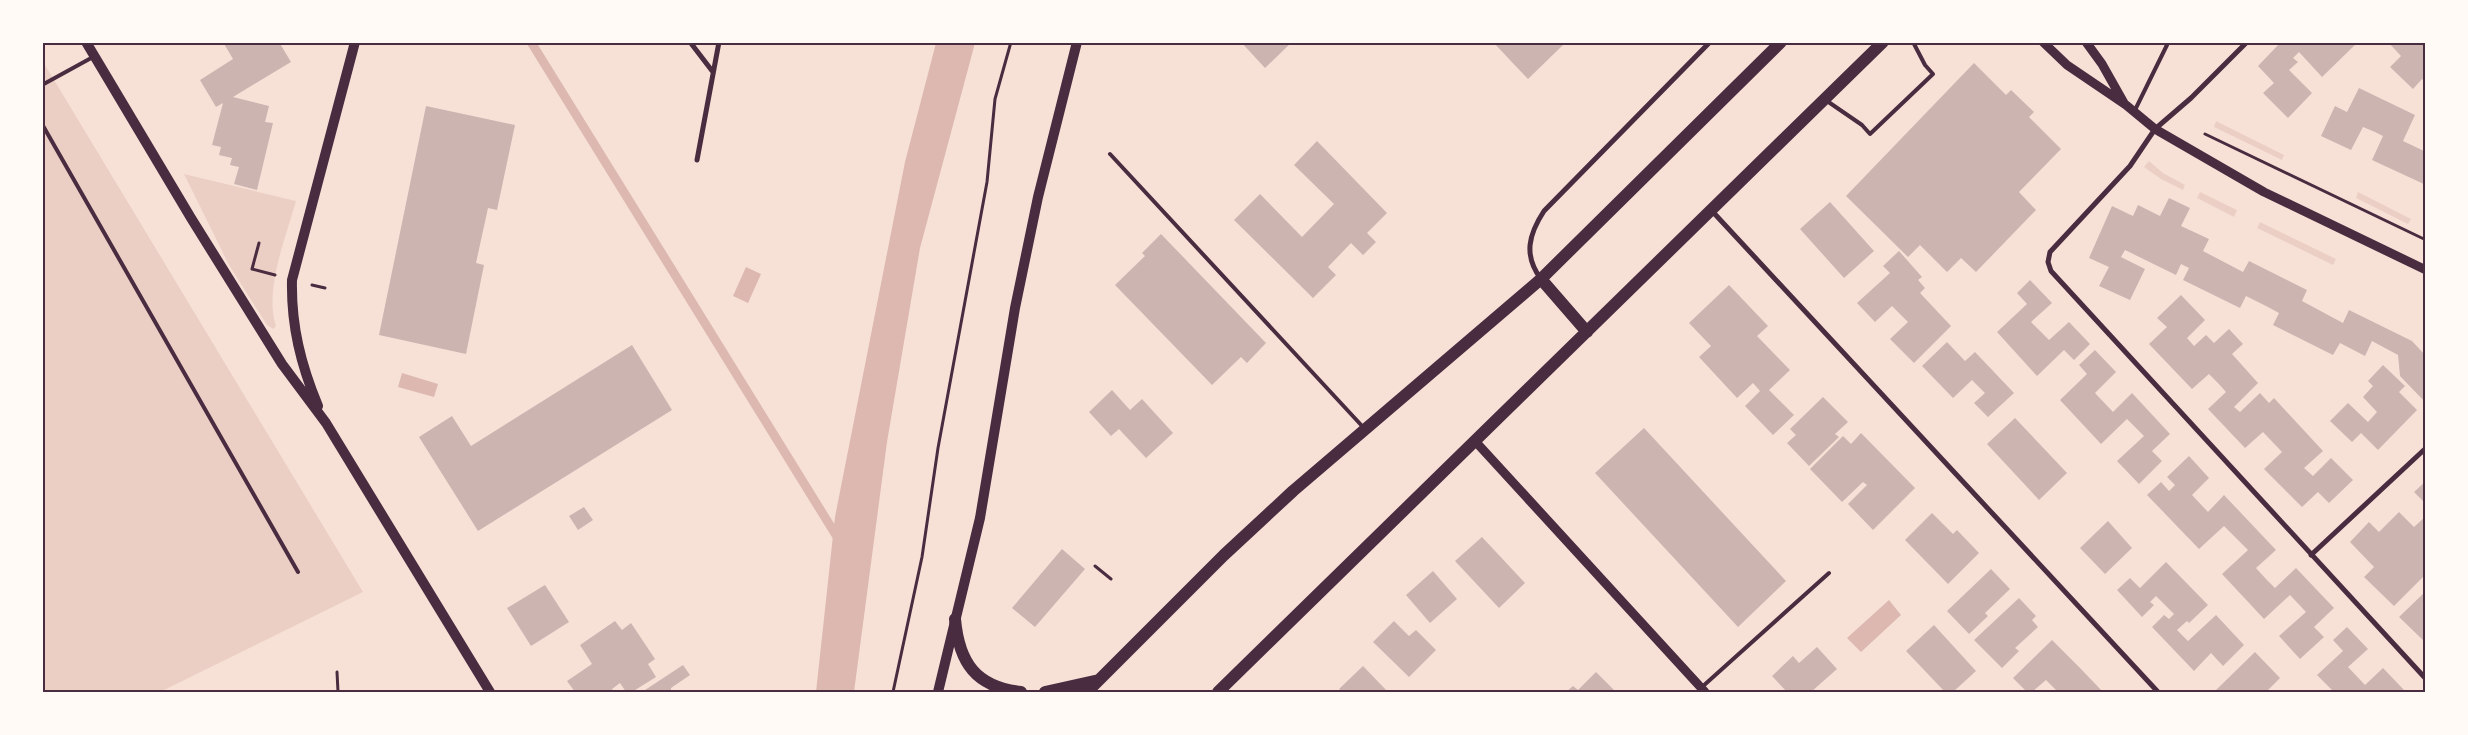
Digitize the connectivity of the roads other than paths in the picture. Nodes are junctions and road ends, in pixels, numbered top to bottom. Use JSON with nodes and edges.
{"nodes":[{"id":1,"x":86,"y":42,"type":"edge"},
{"id":2,"x":355,"y":42,"type":"edge"},
{"id":3,"x":690,"y":42,"type":"edge"},
{"id":4,"x":719,"y":42,"type":"edge"},
{"id":5,"x":1077,"y":42,"type":"edge"},
{"id":6,"x":1710,"y":42,"type":"edge"},
{"id":7,"x":1781,"y":42,"type":"edge"},
{"id":8,"x":1883,"y":42,"type":"edge"},
{"id":9,"x":1913,"y":42,"type":"edge"},
{"id":10,"x":2043,"y":42,"type":"edge"},
{"id":11,"x":2086,"y":42,"type":"edge"},
{"id":12,"x":2164,"y":42,"type":"edge"},
{"id":13,"x":2247,"y":42,"type":"edge"},
{"id":14,"x":94,"y":56,"type":"junction"},
{"id":15,"x":713,"y":72,"type":"junction"},
{"id":16,"x":42,"y":85,"type":"edge"},
{"id":17,"x":1825,"y":100,"type":"junction"},
{"id":18,"x":2126,"y":105,"type":"junction"},
{"id":19,"x":2134,"y":112,"type":"junction"},
{"id":20,"x":42,"y":124,"type":"edge"},
{"id":21,"x":2155,"y":129,"type":"junction"},
{"id":22,"x":1110,"y":154,"type":"dead end"},
{"id":23,"x":697,"y":160,"type":"dead end"},
{"id":24,"x":1712,"y":211,"type":"junction"},
{"id":25,"x":2426,"y":270,"type":"edge"},
{"id":26,"x":1540,"y":279,"type":"junction"},
{"id":27,"x":1587,"y":332,"type":"junction"},
{"id":28,"x":326,"y":423,"type":"junction"},
{"id":29,"x":1364,"y":429,"type":"junction"},
{"id":30,"x":1475,"y":441,"type":"junction"},
{"id":31,"x":2426,"y":448,"type":"edge"},
{"id":32,"x":2311,"y":555,"type":"junction"},
{"id":33,"x":298,"y":572,"type":"dead end"},
{"id":34,"x":1829,"y":573,"type":"dead end"},
{"id":35,"x":955,"y":619,"type":"junction"},
{"id":36,"x":1099,"y":680,"type":"junction"},
{"id":37,"x":2426,"y":680,"type":"edge"},
{"id":38,"x":1703,"y":690,"type":"edge"},
{"id":39,"x":490,"y":692,"type":"edge"},
{"id":40,"x":938,"y":692,"type":"edge"},
{"id":41,"x":1021,"y":692,"type":"edge"},
{"id":42,"x":1045,"y":692,"type":"edge"},
{"id":43,"x":1087,"y":692,"type":"edge"},
{"id":44,"x":1218,"y":692,"type":"edge"},
{"id":45,"x":2158,"y":692,"type":"edge"}],
"edges":[{"from":1,"to":14,"type":"main road"},
{"from":2,"to":28,"type":"main road"},
{"from":3,"to":15,"type":"street"},
{"from":4,"to":15,"type":"street"},
{"from":5,"to":35,"type":"main road"},
{"from":6,"to":26,"type":"street"},
{"from":7,"to":26,"type":"main road"},
{"from":8,"to":17,"type":"main road"},
{"from":9,"to":17,"type":"lane"},
{"from":10,"to":18,"type":"street"},
{"from":11,"to":18,"type":"street"},
{"from":12,"to":19,"type":"lane"},
{"from":13,"to":21,"type":"street"},
{"from":14,"to":16,"type":"lane"},
{"from":14,"to":28,"type":"main road"},
{"from":15,"to":23,"type":"street"},
{"from":17,"to":24,"type":"main road"},
{"from":18,"to":19,"type":"street"},
{"from":19,"to":21,"type":"street"},
{"from":20,"to":33,"type":"lane"},
{"from":21,"to":25,"type":"street"},
{"from":21,"to":32,"type":"street"},
{"from":22,"to":29,"type":"lane"},
{"from":24,"to":27,"type":"main road"},
{"from":24,"to":45,"type":"street"},
{"from":26,"to":27,"type":"main road"},
{"from":26,"to":29,"type":"main road"},
{"from":27,"to":30,"type":"main road"},
{"from":28,"to":39,"type":"main road"},
{"from":29,"to":36,"type":"main road"},
{"from":30,"to":38,"type":"street"},
{"from":30,"to":44,"type":"main road"},
{"from":31,"to":32,"type":"street"},
{"from":32,"to":37,"type":"street"},
{"from":34,"to":38,"type":"lane"},
{"from":35,"to":40,"type":"main road"},
{"from":35,"to":41,"type":"main road"},
{"from":36,"to":42,"type":"main road"},
{"from":36,"to":43,"type":"main road"}]}
